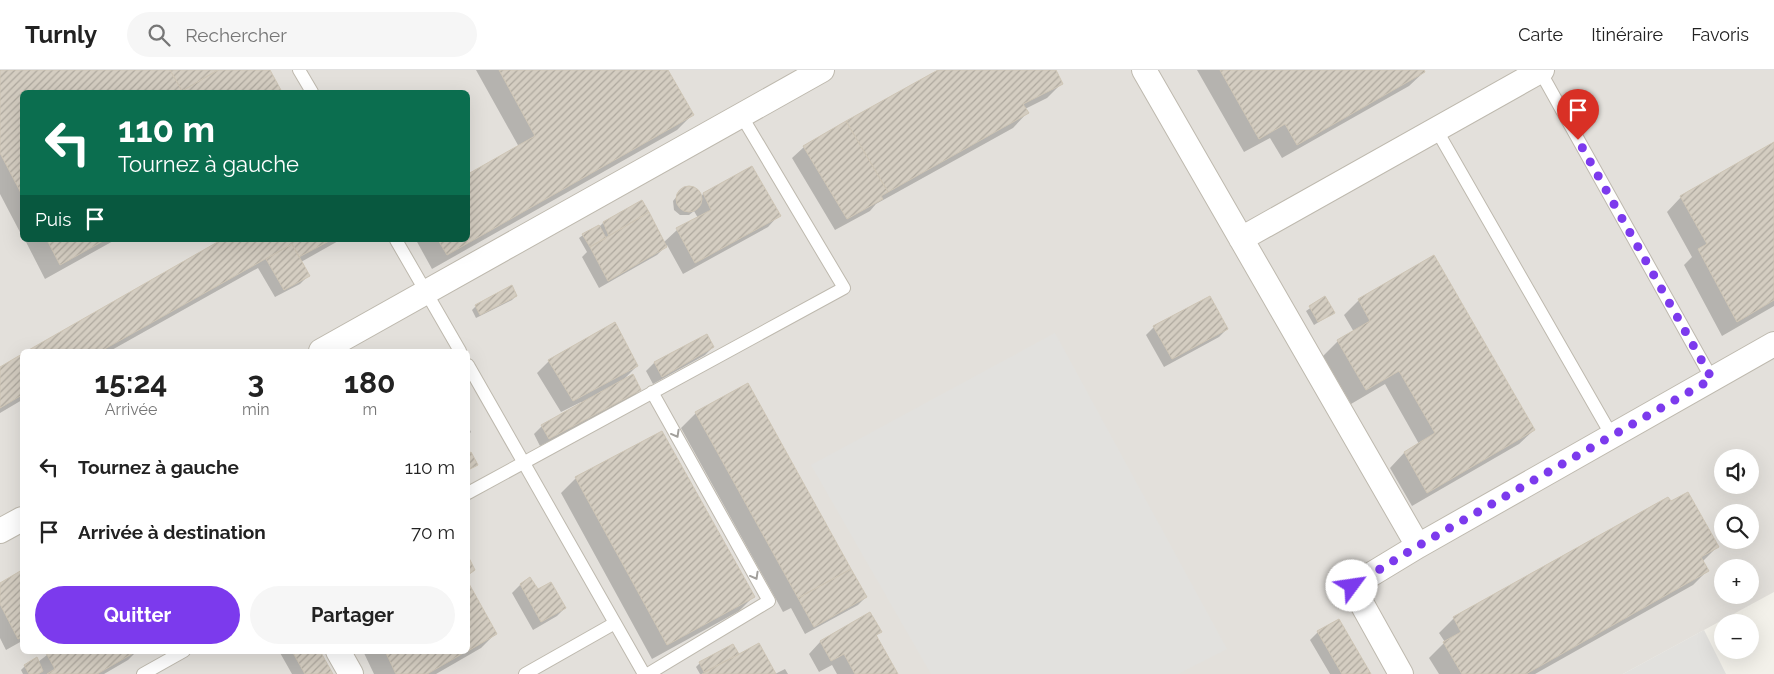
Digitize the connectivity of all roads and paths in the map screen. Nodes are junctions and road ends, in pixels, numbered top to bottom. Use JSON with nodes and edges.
{"nodes":[{"id":1,"x":299,"y":70,"type":"edge"},
{"id":2,"x":822,"y":70,"type":"edge"},
{"id":3,"x":1144,"y":70,"type":"edge"},
{"id":4,"x":1541,"y":71,"type":"edge"},
{"id":5,"x":793,"y":77,"type":"edge"},
{"id":6,"x":311,"y":90,"type":"edge"},
{"id":7,"x":741,"y":115,"type":"junction"},
{"id":8,"x":1436,"y":129,"type":"junction"},
{"id":9,"x":1241,"y":239,"type":"junction"},
{"id":10,"x":397,"y":242,"type":"edge"},
{"id":11,"x":426,"y":292,"type":"junction"},
{"id":12,"x":1774,"y":344,"type":"edge"},
{"id":13,"x":325,"y":349,"type":"edge"},
{"id":14,"x":459,"y":349,"type":"edge"},
{"id":15,"x":470,"y":369,"type":"edge"},
{"id":16,"x":1712,"y":379,"type":"junction"},
{"id":17,"x":652,"y":392,"type":"junction"},
{"id":18,"x":1612,"y":436,"type":"junction"},
{"id":19,"x":523,"y":462,"type":"junction"},
{"id":20,"x":470,"y":492,"type":"edge"},
{"id":21,"x":20,"y":520,"type":"edge"},
{"id":22,"x":0,"y":531,"type":"edge"},
{"id":23,"x":1418,"y":546,"type":"junction"},
{"id":24,"x":615,"y":623,"type":"junction"},
{"id":25,"x":179,"y":654,"type":"edge"},
{"id":26,"x":340,"y":654,"type":"edge"},
{"id":27,"x":143,"y":674,"type":"edge"},
{"id":28,"x":351,"y":674,"type":"edge"},
{"id":29,"x":526,"y":674,"type":"edge"},
{"id":30,"x":644,"y":674,"type":"edge"},
{"id":31,"x":648,"y":674,"type":"edge"},
{"id":32,"x":1401,"y":674,"type":"edge"}],
"edges":[{"from":1,"to":6,"type":"lane"},
{"from":2,"to":5,"type":"street"},
{"from":3,"to":9,"type":"street"},
{"from":4,"to":8,"type":"street"},
{"from":4,"to":16,"type":"lane"},
{"from":5,"to":7,"type":"street"},
{"from":7,"to":11,"type":"street"},
{"from":7,"to":17,"type":"lane"},
{"from":8,"to":9,"type":"street"},
{"from":8,"to":18,"type":"lane"},
{"from":9,"to":23,"type":"street"},
{"from":10,"to":11,"type":"lane"},
{"from":11,"to":13,"type":"street"},
{"from":11,"to":14,"type":"lane"},
{"from":12,"to":16,"type":"street"},
{"from":15,"to":19,"type":"lane"},
{"from":16,"to":18,"type":"street"},
{"from":17,"to":19,"type":"lane"},
{"from":17,"to":31,"type":"lane","one_way":true},
{"from":18,"to":23,"type":"street"},
{"from":19,"to":20,"type":"lane"},
{"from":19,"to":24,"type":"lane"},
{"from":21,"to":22,"type":"street"},
{"from":23,"to":32,"type":"street"},
{"from":24,"to":29,"type":"lane"},
{"from":24,"to":30,"type":"lane"},
{"from":25,"to":27,"type":"lane"},
{"from":26,"to":28,"type":"street"}]}
